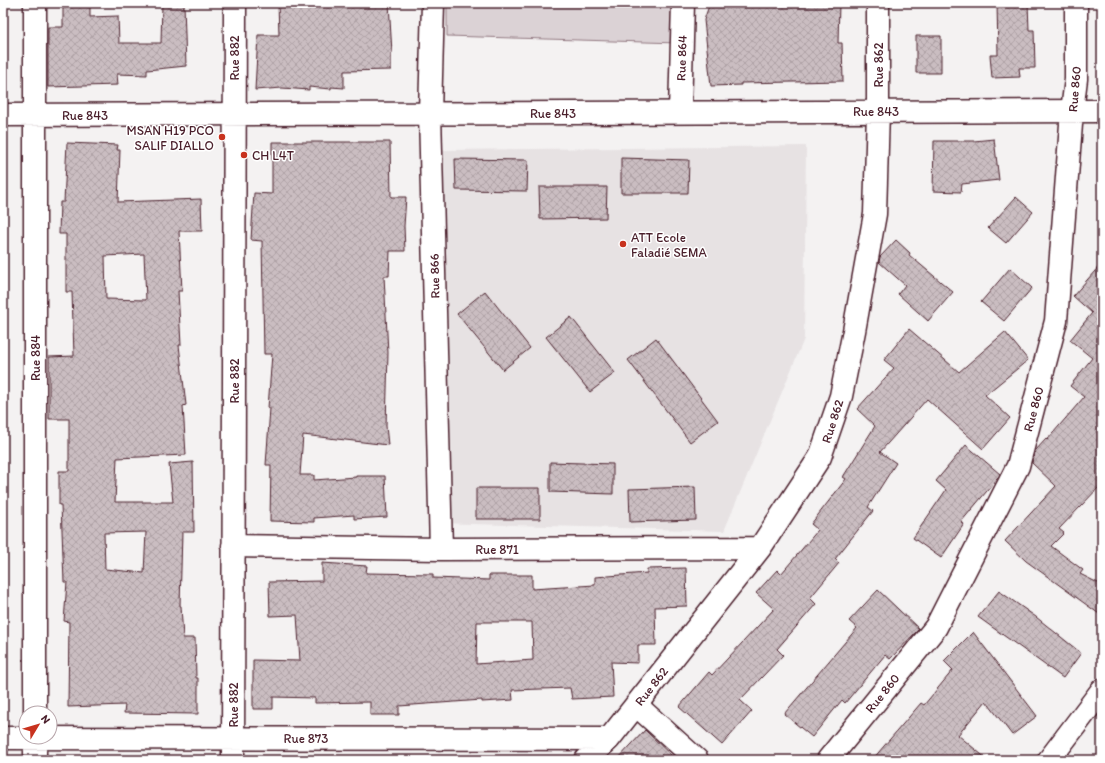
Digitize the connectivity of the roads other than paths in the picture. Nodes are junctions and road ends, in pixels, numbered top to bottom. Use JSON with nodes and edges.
{"nodes":[{"id":1,"x":34,"y":3,"type":"edge"},
{"id":2,"x":235,"y":3,"type":"edge"},
{"id":3,"x":433,"y":3,"type":"edge"},
{"id":4,"x":683,"y":3,"type":"edge"},
{"id":5,"x":878,"y":3,"type":"edge"},
{"id":6,"x":1076,"y":3,"type":"edge"},
{"id":7,"x":878,"y":111,"type":"junction"},
{"id":8,"x":1072,"y":111,"type":"junction"},
{"id":9,"x":1102,"y":111,"type":"edge"},
{"id":10,"x":680,"y":112,"type":"junction"},
{"id":11,"x":234,"y":114,"type":"junction"},
{"id":12,"x":430,"y":114,"type":"junction"},
{"id":13,"x":3,"y":115,"type":"edge"},
{"id":14,"x":35,"y":115,"type":"junction"},
{"id":15,"x":233,"y":546,"type":"junction"},
{"id":16,"x":760,"y":548,"type":"junction"},
{"id":17,"x":441,"y":549,"type":"junction"},
{"id":18,"x":1102,"y":690,"type":"edge"},
{"id":19,"x":35,"y":705,"type":"edge"},
{"id":20,"x":636,"y":705,"type":"junction"},
{"id":21,"x":58,"y":737,"type":"edge"},
{"id":22,"x":3,"y":738,"type":"edge"},
{"id":23,"x":18,"y":738,"type":"edge"},
{"id":24,"x":233,"y":738,"type":"junction"},
{"id":25,"x":609,"y":739,"type":"junction"},
{"id":26,"x":35,"y":745,"type":"edge"},
{"id":27,"x":35,"y":760,"type":"edge"},
{"id":28,"x":233,"y":760,"type":"edge"},
{"id":29,"x":586,"y":760,"type":"edge"},
{"id":30,"x":697,"y":760,"type":"edge"},
{"id":31,"x":828,"y":760,"type":"edge"},
{"id":32,"x":1049,"y":760,"type":"edge"}],
"edges":[{"from":1,"to":14,"type":"street","name":"Rue 884"},
{"from":2,"to":11,"type":"street","name":"Rue 882"},
{"from":3,"to":12,"type":"street","name":"Rue 866"},
{"from":4,"to":10,"type":"street","name":"Rue 864"},
{"from":5,"to":7,"type":"street","name":"Rue 862"},
{"from":6,"to":8,"type":"street","name":"Rue 860"},
{"from":7,"to":8,"type":"street","name":"Rue 843"},
{"from":7,"to":10,"type":"street","name":"Rue 843"},
{"from":7,"to":16,"type":"street","name":"Rue 862"},
{"from":8,"to":9,"type":"street","name":"Rue 843"},
{"from":8,"to":31,"type":"street","name":"Rue 860"},
{"from":10,"to":12,"type":"street","name":"Rue 843"},
{"from":11,"to":12,"type":"street","name":"Rue 843"},
{"from":11,"to":14,"type":"street","name":"Rue 843"},
{"from":11,"to":15,"type":"street","name":"Rue 882"},
{"from":12,"to":17,"type":"street","name":"Rue 866"},
{"from":13,"to":14,"type":"street","name":"Rue 843"},
{"from":14,"to":19,"type":"street","name":"Rue 884"},
{"from":15,"to":17,"type":"street","name":"Rue 871"},
{"from":15,"to":24,"type":"street","name":"Rue 882"},
{"from":16,"to":17,"type":"street","name":"Rue 871"},
{"from":16,"to":20,"type":"street","name":"Rue 862"},
{"from":18,"to":32,"type":"street"},
{"from":20,"to":25,"type":"street","name":"Rue 862"},
{"from":20,"to":30,"type":"street"},
{"from":21,"to":24,"type":"street","name":"Rue 873"},
{"from":22,"to":23,"type":"street","name":"Rue 873"},
{"from":24,"to":25,"type":"street","name":"Rue 873"},
{"from":24,"to":28,"type":"street","name":"Rue 882"},
{"from":25,"to":29,"type":"street","name":"Rue 862"},
{"from":26,"to":27,"type":"street"}]}
